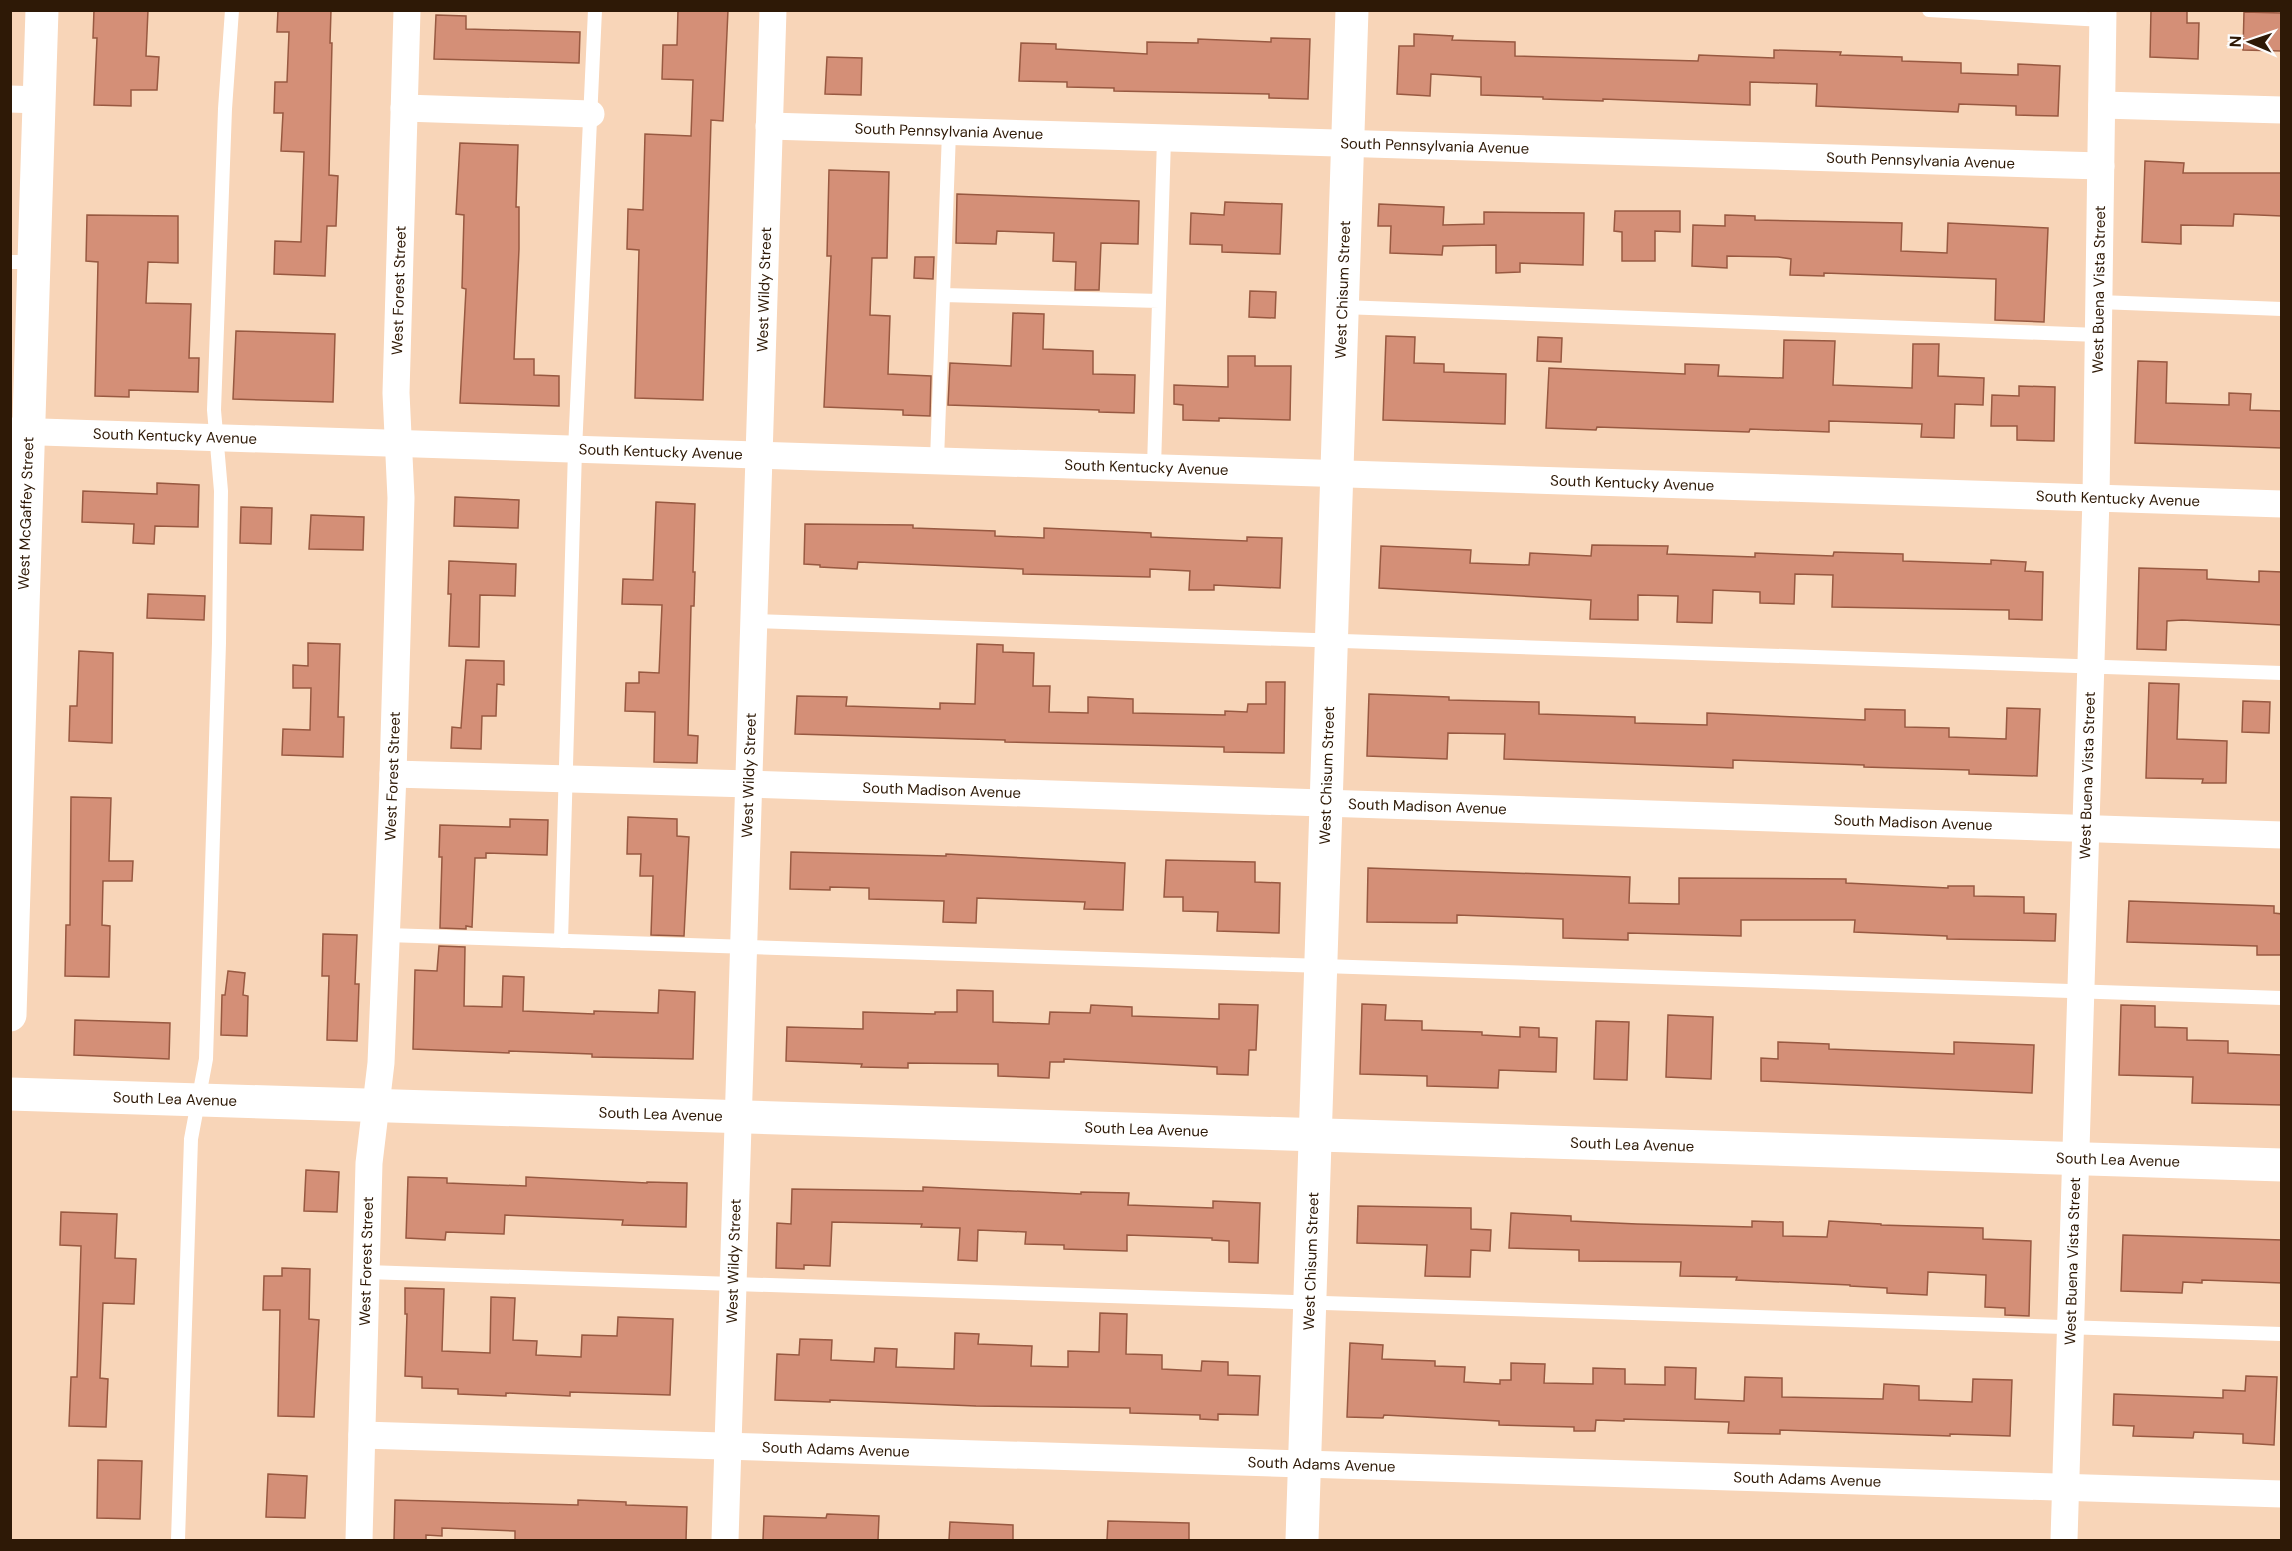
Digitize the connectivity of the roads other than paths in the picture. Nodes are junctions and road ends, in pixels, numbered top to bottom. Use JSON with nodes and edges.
{"nodes":[{"id":1,"x":42,"y":10,"type":"edge"},
{"id":2,"x":232,"y":10,"type":"edge"},
{"id":3,"x":407,"y":10,"type":"edge"},
{"id":4,"x":595,"y":10,"type":"edge"},
{"id":5,"x":773,"y":10,"type":"edge"},
{"id":6,"x":1352,"y":10,"type":"edge"},
{"id":7,"x":1929,"y":10,"type":"edge"},
{"id":8,"x":2103,"y":15,"type":"edge"},
{"id":9,"x":25,"y":99,"type":"edge"},
{"id":10,"x":2102,"y":105,"type":"junction"},
{"id":11,"x":404,"y":108,"type":"junction"},
{"id":12,"x":2282,"y":110,"type":"edge"},
{"id":13,"x":591,"y":114,"type":"junction"},
{"id":14,"x":769,"y":126,"type":"junction"},
{"id":15,"x":949,"y":132,"type":"junction"},
{"id":16,"x":1164,"y":139,"type":"junction"},
{"id":17,"x":1347,"y":145,"type":"junction"},
{"id":18,"x":2101,"y":166,"type":"junction"},
{"id":19,"x":23,"y":262,"type":"edge"},
{"id":20,"x":943,"y":295,"type":"junction"},
{"id":21,"x":1159,"y":301,"type":"junction"},
{"id":22,"x":2099,"y":303,"type":"junction"},
{"id":23,"x":1342,"y":307,"type":"junction"},
{"id":24,"x":2282,"y":309,"type":"edge"},
{"id":25,"x":2098,"y":335,"type":"junction"},
{"id":26,"x":20,"y":431,"type":"edge"},
{"id":27,"x":216,"y":438,"type":"junction"},
{"id":28,"x":399,"y":445,"type":"junction"},
{"id":29,"x":575,"y":450,"type":"junction"},
{"id":30,"x":758,"y":455,"type":"junction"},
{"id":31,"x":937,"y":460,"type":"junction"},
{"id":32,"x":1154,"y":467,"type":"junction"},
{"id":33,"x":1336,"y":472,"type":"junction"},
{"id":34,"x":2096,"y":498,"type":"junction"},
{"id":35,"x":2282,"y":504,"type":"edge"},
{"id":36,"x":754,"y":621,"type":"junction"},
{"id":37,"x":1330,"y":640,"type":"junction"},
{"id":38,"x":2091,"y":668,"type":"junction"},
{"id":39,"x":2282,"y":674,"type":"edge"},
{"id":40,"x":393,"y":774,"type":"junction"},
{"id":41,"x":567,"y":779,"type":"junction"},
{"id":42,"x":750,"y":784,"type":"junction"},
{"id":43,"x":1324,"y":803,"type":"junction"},
{"id":44,"x":2086,"y":829,"type":"junction"},
{"id":45,"x":2282,"y":835,"type":"edge"},
{"id":46,"x":387,"y":936,"type":"junction"},
{"id":47,"x":561,"y":941,"type":"junction"},
{"id":48,"x":745,"y":947,"type":"junction"},
{"id":49,"x":1320,"y":967,"type":"junction"},
{"id":50,"x":2082,"y":991,"type":"junction"},
{"id":51,"x":2282,"y":998,"type":"edge"},
{"id":52,"x":10,"y":1015,"type":"edge"},
{"id":53,"x":10,"y":1094,"type":"edge"},
{"id":54,"x":197,"y":1099,"type":"junction"},
{"id":55,"x":375,"y":1104,"type":"junction"},
{"id":56,"x":740,"y":1116,"type":"junction"},
{"id":57,"x":1316,"y":1135,"type":"junction"},
{"id":58,"x":2077,"y":1160,"type":"junction"},
{"id":59,"x":2282,"y":1165,"type":"edge"},
{"id":60,"x":366,"y":1272,"type":"junction"},
{"id":61,"x":734,"y":1284,"type":"junction"},
{"id":62,"x":1310,"y":1304,"type":"junction"},
{"id":63,"x":2071,"y":1328,"type":"junction"},
{"id":64,"x":2282,"y":1334,"type":"edge"},
{"id":65,"x":362,"y":1435,"type":"junction"},
{"id":66,"x":728,"y":1446,"type":"junction"},
{"id":67,"x":1304,"y":1464,"type":"junction"},
{"id":68,"x":2066,"y":1487,"type":"junction"},
{"id":69,"x":2282,"y":1494,"type":"edge"},
{"id":70,"x":178,"y":1540,"type":"edge"},
{"id":71,"x":359,"y":1540,"type":"edge"},
{"id":72,"x":725,"y":1540,"type":"edge"},
{"id":73,"x":1302,"y":1540,"type":"edge"},
{"id":74,"x":2064,"y":1540,"type":"edge"}],
"edges":[{"from":1,"to":9,"type":"street","name":"West McGaffey Street"},
{"from":2,"to":27,"type":"lane"},
{"from":3,"to":11,"type":"street","name":"West Forest Street"},
{"from":4,"to":13,"type":"lane"},
{"from":5,"to":14,"type":"street","name":"West Wildy Street"},
{"from":6,"to":17,"type":"street","name":"West Chisum Street"},
{"from":7,"to":8,"type":"lane"},
{"from":8,"to":10,"type":"street","name":"West Buena Vista Street"},
{"from":9,"to":19,"type":"street","name":"West McGaffey Street"},
{"from":10,"to":12,"type":"street"},
{"from":10,"to":18,"type":"street","name":"West Buena Vista Street"},
{"from":11,"to":13,"type":"street"},
{"from":11,"to":28,"type":"street","name":"West Forest Street"},
{"from":13,"to":29,"type":"lane"},
{"from":14,"to":15,"type":"street","name":"South Pennsylvania Avenue"},
{"from":14,"to":30,"type":"street","name":"West Wildy Street"},
{"from":15,"to":16,"type":"street","name":"South Pennsylvania Avenue"},
{"from":15,"to":20,"type":"lane"},
{"from":16,"to":17,"type":"street","name":"South Pennsylvania Avenue"},
{"from":16,"to":21,"type":"lane"},
{"from":17,"to":18,"type":"street","name":"South Pennsylvania Avenue"},
{"from":17,"to":23,"type":"street","name":"West Chisum Street"},
{"from":18,"to":22,"type":"street","name":"West Buena Vista Street"},
{"from":19,"to":26,"type":"street","name":"West McGaffey Street"},
{"from":20,"to":21,"type":"lane"},
{"from":20,"to":31,"type":"lane"},
{"from":21,"to":32,"type":"lane"},
{"from":22,"to":24,"type":"lane"},
{"from":22,"to":25,"type":"street","name":"West Buena Vista Street"},
{"from":23,"to":25,"type":"lane"},
{"from":23,"to":33,"type":"street","name":"West Chisum Street"},
{"from":25,"to":34,"type":"street","name":"West Buena Vista Street"},
{"from":26,"to":27,"type":"street","name":"South Kentucky Avenue"},
{"from":26,"to":52,"type":"street","name":"West McGaffey Street"},
{"from":27,"to":28,"type":"street","name":"South Kentucky Avenue"},
{"from":27,"to":54,"type":"lane"},
{"from":28,"to":29,"type":"street","name":"South Kentucky Avenue"},
{"from":28,"to":40,"type":"street","name":"West Forest Street"},
{"from":29,"to":30,"type":"street","name":"South Kentucky Avenue"},
{"from":29,"to":41,"type":"lane"},
{"from":30,"to":31,"type":"street","name":"South Kentucky Avenue"},
{"from":30,"to":36,"type":"street","name":"West Wildy Street"},
{"from":31,"to":32,"type":"street","name":"South Kentucky Avenue"},
{"from":32,"to":33,"type":"street","name":"South Kentucky Avenue"},
{"from":33,"to":34,"type":"street","name":"South Kentucky Avenue"},
{"from":33,"to":37,"type":"street","name":"West Chisum Street"},
{"from":34,"to":35,"type":"street","name":"South Kentucky Avenue"},
{"from":34,"to":38,"type":"street","name":"West Buena Vista Street"},
{"from":36,"to":37,"type":"lane"},
{"from":36,"to":42,"type":"street","name":"West Wildy Street"},
{"from":37,"to":38,"type":"lane"},
{"from":37,"to":43,"type":"street","name":"West Chisum Street"},
{"from":38,"to":39,"type":"lane"},
{"from":38,"to":44,"type":"street","name":"West Buena Vista Street"},
{"from":40,"to":41,"type":"street","name":"South Madison Avenue"},
{"from":40,"to":46,"type":"street","name":"West Forest Street"},
{"from":41,"to":42,"type":"street","name":"South Madison Avenue"},
{"from":41,"to":47,"type":"lane"},
{"from":42,"to":43,"type":"street","name":"South Madison Avenue"},
{"from":42,"to":48,"type":"street","name":"West Wildy Street"},
{"from":43,"to":44,"type":"street","name":"South Madison Avenue"},
{"from":43,"to":49,"type":"street","name":"West Chisum Street"},
{"from":44,"to":45,"type":"street","name":"South Madison Avenue"},
{"from":44,"to":50,"type":"street","name":"West Buena Vista Street"},
{"from":46,"to":47,"type":"lane"},
{"from":46,"to":55,"type":"street","name":"West Forest Street"},
{"from":47,"to":48,"type":"lane"},
{"from":48,"to":49,"type":"lane"},
{"from":48,"to":56,"type":"street","name":"West Wildy Street"},
{"from":49,"to":50,"type":"lane"},
{"from":49,"to":57,"type":"street","name":"West Chisum Street"},
{"from":50,"to":51,"type":"lane"},
{"from":50,"to":58,"type":"street","name":"West Buena Vista Street"},
{"from":53,"to":54,"type":"street","name":"South Lea Avenue"},
{"from":54,"to":55,"type":"street","name":"South Lea Avenue"},
{"from":54,"to":70,"type":"lane"},
{"from":55,"to":56,"type":"street","name":"South Lea Avenue"},
{"from":55,"to":60,"type":"street","name":"West Forest Street"},
{"from":56,"to":57,"type":"street","name":"South Lea Avenue"},
{"from":56,"to":61,"type":"street","name":"West Wildy Street"},
{"from":57,"to":58,"type":"street","name":"South Lea Avenue"},
{"from":57,"to":62,"type":"street","name":"West Chisum Street"},
{"from":58,"to":59,"type":"street","name":"South Lea Avenue"},
{"from":58,"to":63,"type":"street","name":"West Buena Vista Street"},
{"from":60,"to":61,"type":"lane"},
{"from":60,"to":65,"type":"street","name":"West Forest Street"},
{"from":61,"to":62,"type":"lane"},
{"from":61,"to":66,"type":"street","name":"West Wildy Street"},
{"from":62,"to":63,"type":"lane"},
{"from":62,"to":67,"type":"street","name":"West Chisum Street"},
{"from":63,"to":64,"type":"lane"},
{"from":63,"to":68,"type":"street","name":"West Buena Vista Street"},
{"from":65,"to":66,"type":"street","name":"South Adams Avenue"},
{"from":65,"to":71,"type":"street","name":"West Forest Street"},
{"from":66,"to":67,"type":"street","name":"South Adams Avenue"},
{"from":66,"to":72,"type":"street","name":"West Wildy Street"},
{"from":67,"to":68,"type":"street","name":"South Adams Avenue"},
{"from":67,"to":73,"type":"street","name":"West Chisum Street"},
{"from":68,"to":69,"type":"street","name":"South Adams Avenue"},
{"from":68,"to":74,"type":"street","name":"West Buena Vista Street"}]}
